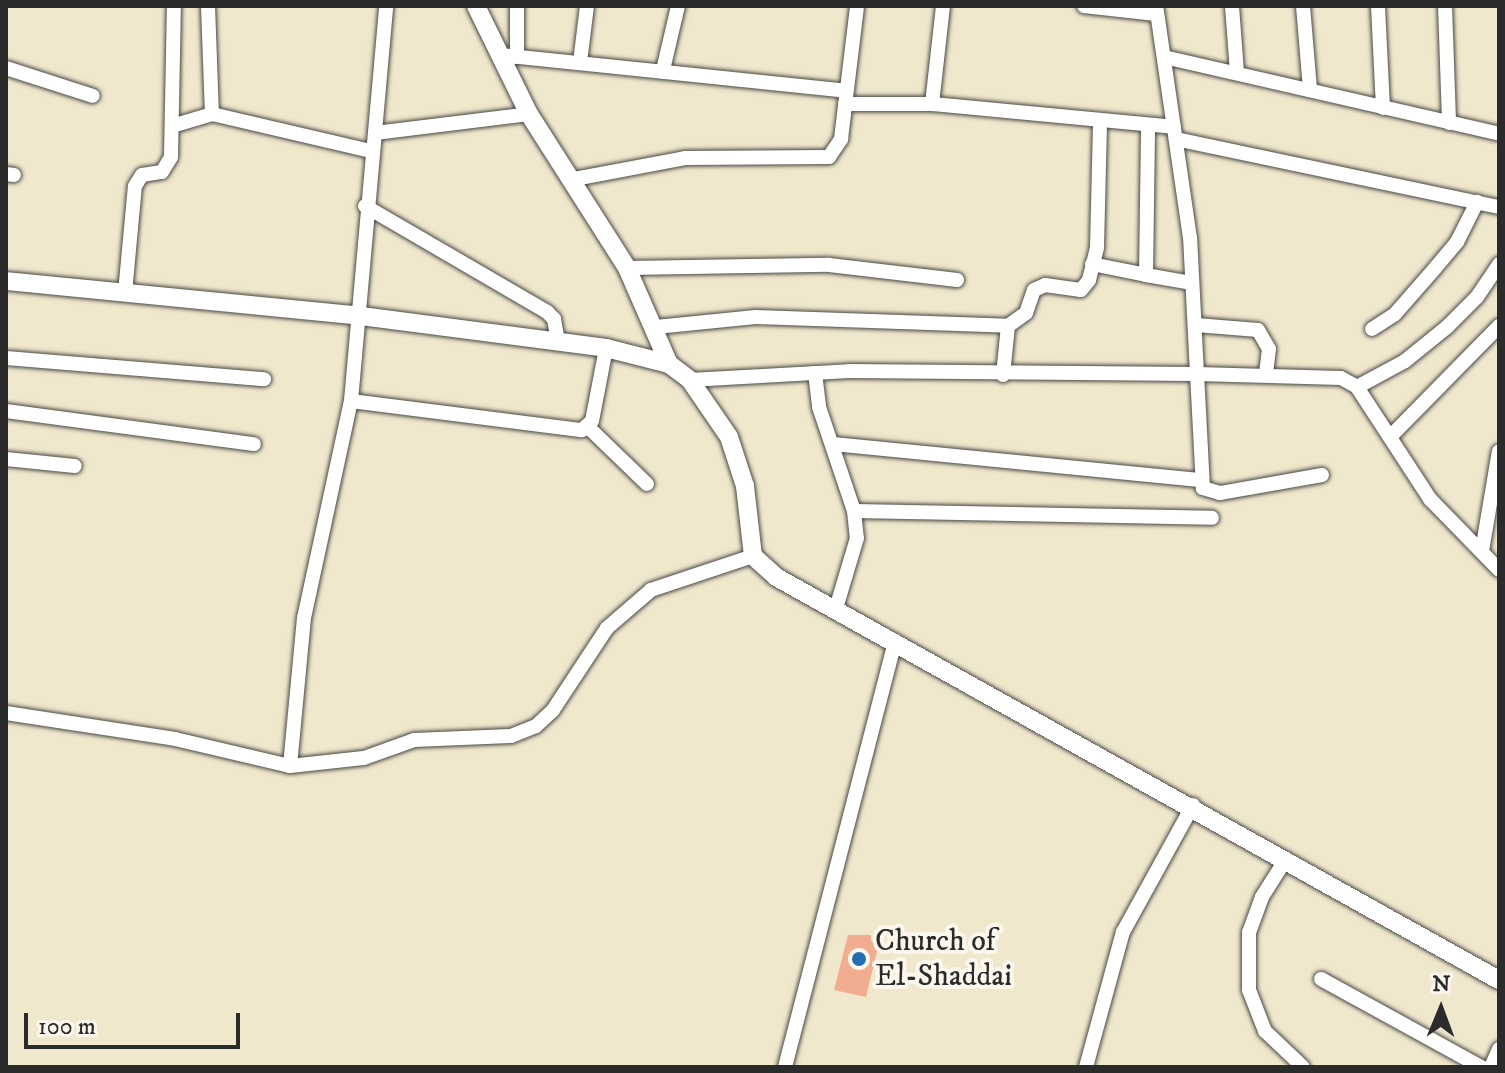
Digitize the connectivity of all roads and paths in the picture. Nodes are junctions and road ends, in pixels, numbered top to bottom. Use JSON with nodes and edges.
{"nodes":[{"id":1,"x":174,"y":6,"type":"edge"},
{"id":2,"x":208,"y":6,"type":"edge"},
{"id":3,"x":386,"y":6,"type":"edge"},
{"id":4,"x":476,"y":6,"type":"edge"},
{"id":5,"x":517,"y":6,"type":"edge"},
{"id":6,"x":587,"y":6,"type":"edge"},
{"id":7,"x":678,"y":6,"type":"edge"},
{"id":8,"x":857,"y":6,"type":"edge"},
{"id":9,"x":943,"y":6,"type":"edge"},
{"id":10,"x":1084,"y":6,"type":"edge"},
{"id":11,"x":1232,"y":6,"type":"edge"},
{"id":12,"x":1303,"y":6,"type":"edge"},
{"id":13,"x":1378,"y":6,"type":"edge"},
{"id":14,"x":1445,"y":6,"type":"edge"},
{"id":15,"x":1156,"y":10,"type":"edge"},
{"id":16,"x":509,"y":56,"type":"junction"},
{"id":17,"x":1164,"y":57,"type":"junction"},
{"id":18,"x":580,"y":62,"type":"junction"},
{"id":19,"x":6,"y":68,"type":"edge"},
{"id":20,"x":663,"y":70,"type":"junction"},
{"id":21,"x":1237,"y":73,"type":"junction"},
{"id":22,"x":1310,"y":90,"type":"junction"},
{"id":23,"x":93,"y":96,"type":"dead end"},
{"id":24,"x":846,"y":97,"type":"junction"},
{"id":25,"x":932,"y":104,"type":"junction"},
{"id":26,"x":1383,"y":108,"type":"junction"},
{"id":27,"x":212,"y":114,"type":"junction"},
{"id":28,"x":529,"y":114,"type":"junction"},
{"id":29,"x":1100,"y":121,"type":"junction"},
{"id":30,"x":1449,"y":123,"type":"junction"},
{"id":31,"x":1148,"y":125,"type":"junction"},
{"id":32,"x":172,"y":126,"type":"junction"},
{"id":33,"x":375,"y":133,"type":"junction"},
{"id":34,"x":1175,"y":133,"type":"junction"},
{"id":35,"x":1499,"y":134,"type":"edge"},
{"id":36,"x":371,"y":151,"type":"junction"},
{"id":37,"x":569,"y":180,"type":"junction"},
{"id":38,"x":1477,"y":202,"type":"junction"},
{"id":39,"x":365,"y":206,"type":"junction"},
{"id":40,"x":1499,"y":207,"type":"edge"},
{"id":41,"x":1092,"y":264,"type":"junction"},
{"id":42,"x":1499,"y":264,"type":"edge"},
{"id":43,"x":627,"y":268,"type":"junction"},
{"id":44,"x":1146,"y":275,"type":"junction"},
{"id":45,"x":957,"y":280,"type":"dead end"},
{"id":46,"x":6,"y":281,"type":"edge"},
{"id":47,"x":1192,"y":283,"type":"junction"},
{"id":48,"x":125,"y":293,"type":"junction"},
{"id":49,"x":361,"y":316,"type":"junction"},
{"id":50,"x":1196,"y":325,"type":"junction"},
{"id":51,"x":1008,"y":326,"type":"junction"},
{"id":52,"x":1499,"y":326,"type":"edge"},
{"id":53,"x":656,"y":327,"type":"junction"},
{"id":54,"x":1372,"y":329,"type":"dead end"},
{"id":55,"x":558,"y":341,"type":"junction"},
{"id":56,"x":606,"y":348,"type":"junction"},
{"id":57,"x":6,"y":358,"type":"edge"},
{"id":58,"x":669,"y":364,"type":"junction"},
{"id":59,"x":815,"y":373,"type":"junction"},
{"id":60,"x":1197,"y":374,"type":"junction"},
{"id":61,"x":1003,"y":375,"type":"junction"},
{"id":62,"x":1266,"y":375,"type":"junction"},
{"id":63,"x":264,"y":379,"type":"dead end"},
{"id":64,"x":690,"y":380,"type":"junction"},
{"id":65,"x":1357,"y":387,"type":"junction"},
{"id":66,"x":351,"y":401,"type":"junction"},
{"id":67,"x":6,"y":411,"type":"edge"},
{"id":68,"x":588,"y":427,"type":"junction"},
{"id":69,"x":1390,"y":437,"type":"junction"},
{"id":70,"x":254,"y":444,"type":"dead end"},
{"id":71,"x":833,"y":444,"type":"junction"},
{"id":72,"x":1499,"y":451,"type":"edge"},
{"id":73,"x":6,"y":459,"type":"edge"},
{"id":74,"x":75,"y":466,"type":"dead end"},
{"id":75,"x":1322,"y":475,"type":"dead end"},
{"id":76,"x":1199,"y":480,"type":"junction"},
{"id":77,"x":647,"y":484,"type":"dead end"},
{"id":78,"x":854,"y":511,"type":"junction"},
{"id":79,"x":1212,"y":518,"type":"dead end"},
{"id":80,"x":1482,"y":551,"type":"junction"},
{"id":81,"x":753,"y":556,"type":"junction"},
{"id":82,"x":1499,"y":570,"type":"edge"},
{"id":83,"x":835,"y":612,"type":"junction"},
{"id":84,"x":895,"y":641,"type":"junction"},
{"id":85,"x":6,"y":713,"type":"edge"},
{"id":86,"x":290,"y":766,"type":"junction"},
{"id":87,"x":1193,"y":805,"type":"junction"},
{"id":88,"x":1286,"y":859,"type":"junction"},
{"id":89,"x":1321,"y":979,"type":"dead end"},
{"id":90,"x":1499,"y":980,"type":"edge"},
{"id":91,"x":1499,"y":1049,"type":"edge"},
{"id":92,"x":785,"y":1067,"type":"edge"},
{"id":93,"x":1086,"y":1067,"type":"edge"},
{"id":94,"x":1303,"y":1067,"type":"edge"},
{"id":95,"x":1481,"y":1067,"type":"edge"},
{"id":96,"x":1491,"y":1067,"type":"edge"}],
"edges":[{"from":1,"to":32,"type":"street"},
{"from":2,"to":27,"type":"street"},
{"from":3,"to":33,"type":"street"},
{"from":4,"to":16,"type":"street"},
{"from":5,"to":16,"type":"street"},
{"from":6,"to":18,"type":"street"},
{"from":7,"to":20,"type":"street"},
{"from":8,"to":24,"type":"street"},
{"from":9,"to":25,"type":"street"},
{"from":10,"to":15,"type":"street"},
{"from":11,"to":21,"type":"street"},
{"from":12,"to":22,"type":"street"},
{"from":13,"to":26,"type":"street"},
{"from":14,"to":30,"type":"street"},
{"from":15,"to":17,"type":"street"},
{"from":16,"to":18,"type":"street"},
{"from":16,"to":28,"type":"street"},
{"from":17,"to":21,"type":"street"},
{"from":17,"to":34,"type":"street"},
{"from":18,"to":20,"type":"street"},
{"from":19,"to":23,"type":"street"},
{"from":20,"to":24,"type":"street"},
{"from":21,"to":22,"type":"street"},
{"from":22,"to":26,"type":"street"},
{"from":24,"to":25,"type":"street"},
{"from":24,"to":37,"type":"street"},
{"from":25,"to":29,"type":"street"},
{"from":26,"to":30,"type":"street"},
{"from":27,"to":32,"type":"street"},
{"from":27,"to":36,"type":"street"},
{"from":28,"to":33,"type":"street"},
{"from":28,"to":37,"type":"street"},
{"from":29,"to":31,"type":"street"},
{"from":29,"to":41,"type":"street"},
{"from":30,"to":35,"type":"street"},
{"from":31,"to":34,"type":"street"},
{"from":31,"to":44,"type":"street"},
{"from":32,"to":48,"type":"street"},
{"from":33,"to":36,"type":"street"},
{"from":34,"to":38,"type":"street"},
{"from":34,"to":47,"type":"street"},
{"from":36,"to":39,"type":"street"},
{"from":37,"to":43,"type":"street"},
{"from":38,"to":40,"type":"street"},
{"from":38,"to":54,"type":"street"},
{"from":39,"to":49,"type":"street"},
{"from":39,"to":55,"type":"street"},
{"from":41,"to":44,"type":"street"},
{"from":41,"to":51,"type":"street"},
{"from":42,"to":65,"type":"street"},
{"from":43,"to":45,"type":"street"},
{"from":43,"to":53,"type":"street"},
{"from":44,"to":47,"type":"street"},
{"from":46,"to":48,"type":"street"},
{"from":47,"to":50,"type":"street"},
{"from":48,"to":49,"type":"street"},
{"from":49,"to":55,"type":"street"},
{"from":49,"to":66,"type":"street"},
{"from":50,"to":60,"type":"street"},
{"from":50,"to":62,"type":"street"},
{"from":51,"to":53,"type":"street"},
{"from":51,"to":61,"type":"street"},
{"from":52,"to":69,"type":"street"},
{"from":53,"to":58,"type":"street"},
{"from":55,"to":56,"type":"street"},
{"from":56,"to":58,"type":"street"},
{"from":56,"to":68,"type":"street"},
{"from":57,"to":63,"type":"street"},
{"from":58,"to":64,"type":"street"},
{"from":59,"to":61,"type":"street"},
{"from":59,"to":64,"type":"street"},
{"from":59,"to":71,"type":"street"},
{"from":60,"to":61,"type":"street"},
{"from":60,"to":62,"type":"street"},
{"from":60,"to":76,"type":"street"},
{"from":62,"to":65,"type":"street"},
{"from":64,"to":81,"type":"street"},
{"from":65,"to":69,"type":"street"},
{"from":66,"to":68,"type":"street"},
{"from":66,"to":86,"type":"street"},
{"from":67,"to":70,"type":"street"},
{"from":68,"to":77,"type":"street"},
{"from":69,"to":80,"type":"street"},
{"from":71,"to":76,"type":"street"},
{"from":71,"to":78,"type":"street"},
{"from":72,"to":80,"type":"street"},
{"from":73,"to":74,"type":"street"},
{"from":75,"to":76,"type":"street"},
{"from":78,"to":79,"type":"street"},
{"from":78,"to":83,"type":"street"},
{"from":80,"to":82,"type":"street"},
{"from":81,"to":83,"type":"street"},
{"from":81,"to":86,"type":"street"},
{"from":83,"to":84,"type":"street"},
{"from":84,"to":87,"type":"street"},
{"from":84,"to":92,"type":"street"},
{"from":85,"to":86,"type":"street"},
{"from":87,"to":88,"type":"street"},
{"from":87,"to":93,"type":"street"},
{"from":88,"to":90,"type":"street"},
{"from":88,"to":94,"type":"street"},
{"from":89,"to":95,"type":"street"},
{"from":91,"to":96,"type":"street"}]}
